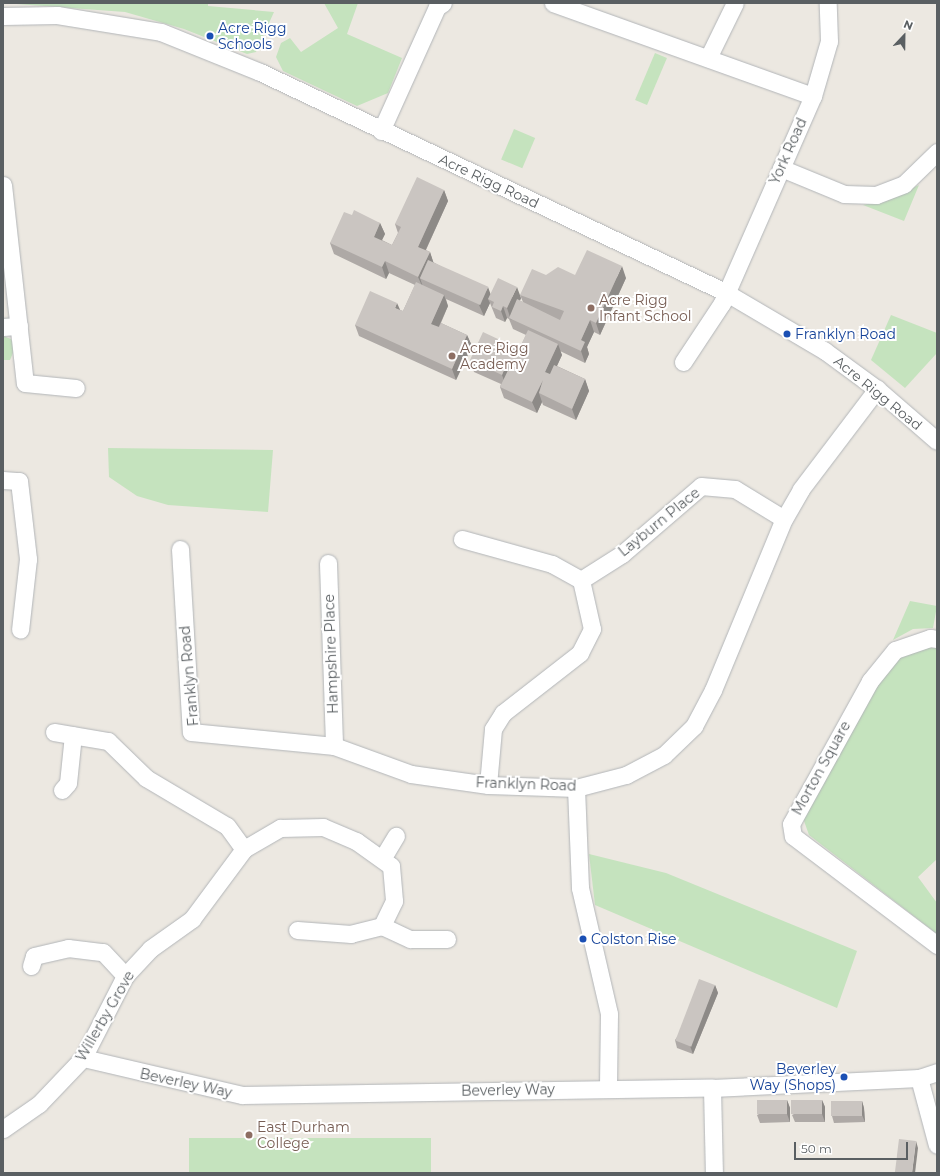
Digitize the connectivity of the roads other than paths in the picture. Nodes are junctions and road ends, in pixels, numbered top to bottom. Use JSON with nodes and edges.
{"nodes":[{"id":1,"x":443,"y":3,"type":"edge"},
{"id":2,"x":553,"y":3,"type":"edge"},
{"id":3,"x":735,"y":3,"type":"edge"},
{"id":4,"x":828,"y":3,"type":"edge"},
{"id":5,"x":3,"y":16,"type":"edge"},
{"id":6,"x":708,"y":58,"type":"junction"},
{"id":7,"x":813,"y":96,"type":"junction"},
{"id":8,"x":381,"y":131,"type":"junction"},
{"id":9,"x":937,"y":152,"type":"edge"},
{"id":10,"x":780,"y":168,"type":"junction"},
{"id":11,"x":3,"y":185,"type":"edge"},
{"id":12,"x":725,"y":292,"type":"junction"},
{"id":13,"x":11,"y":326,"type":"edge"},
{"id":14,"x":683,"y":362,"type":"dead end"},
{"id":15,"x":76,"y":388,"type":"dead end"},
{"id":16,"x":877,"y":389,"type":"junction"},
{"id":17,"x":937,"y":442,"type":"edge"},
{"id":18,"x":3,"y":480,"type":"edge"},
{"id":19,"x":784,"y":519,"type":"junction"},
{"id":20,"x":462,"y":539,"type":"dead end"},
{"id":21,"x":180,"y":549,"type":"dead end"},
{"id":22,"x":328,"y":563,"type":"dead end"},
{"id":23,"x":581,"y":580,"type":"junction"},
{"id":24,"x":20,"y":630,"type":"dead end"},
{"id":25,"x":937,"y":639,"type":"edge"},
{"id":26,"x":54,"y":732,"type":"dead end"},
{"id":27,"x":73,"y":735,"type":"junction"},
{"id":28,"x":334,"y":746,"type":"junction"},
{"id":29,"x":488,"y":785,"type":"junction"},
{"id":30,"x":576,"y":788,"type":"junction"},
{"id":31,"x":62,"y":790,"type":"dead end"},
{"id":32,"x":396,"y":836,"type":"dead end"},
{"id":33,"x":244,"y":849,"type":"junction"},
{"id":34,"x":382,"y":859,"type":"junction"},
{"id":35,"x":382,"y":926,"type":"junction"},
{"id":36,"x":297,"y":930,"type":"dead end"},
{"id":37,"x":446,"y":939,"type":"dead end"},
{"id":38,"x":937,"y":945,"type":"edge"},
{"id":39,"x":31,"y":966,"type":"dead end"},
{"id":40,"x":125,"y":976,"type":"junction"},
{"id":41,"x":83,"y":1058,"type":"junction"},
{"id":42,"x":937,"y":1072,"type":"edge"},
{"id":43,"x":919,"y":1078,"type":"junction"},
{"id":44,"x":608,"y":1088,"type":"junction"},
{"id":45,"x":712,"y":1088,"type":"junction"},
{"id":46,"x":3,"y":1130,"type":"edge"},
{"id":47,"x":937,"y":1145,"type":"edge"},
{"id":48,"x":714,"y":1173,"type":"edge"}],
"edges":[{"from":1,"to":8,"type":"street"},
{"from":2,"to":6,"type":"street"},
{"from":3,"to":6,"type":"street"},
{"from":4,"to":7,"type":"street","name":"York Road"},
{"from":5,"to":8,"type":"street","name":"Acre Rigg Road"},
{"from":6,"to":7,"type":"street"},
{"from":7,"to":10,"type":"street","name":"York Road"},
{"from":8,"to":12,"type":"street","name":"Acre Rigg Road"},
{"from":9,"to":10,"type":"street"},
{"from":10,"to":12,"type":"street","name":"York Road"},
{"from":11,"to":13,"type":"street"},
{"from":12,"to":14,"type":"street","name":"York Road"},
{"from":12,"to":16,"type":"street","name":"Acre Rigg Road"},
{"from":13,"to":15,"type":"street"},
{"from":16,"to":17,"type":"street","name":"Acre Rigg Road"},
{"from":16,"to":19,"type":"street","name":"Franklyn Road"},
{"from":18,"to":24,"type":"street"},
{"from":19,"to":23,"type":"street","name":"Layburn Place"},
{"from":19,"to":30,"type":"street","name":"Franklyn Road"},
{"from":20,"to":23,"type":"street"},
{"from":21,"to":28,"type":"street","name":"Franklyn Road"},
{"from":22,"to":28,"type":"street","name":"Hampshire Place"},
{"from":23,"to":29,"type":"street"},
{"from":25,"to":38,"type":"street","name":"Morton Square"},
{"from":26,"to":27,"type":"street"},
{"from":27,"to":31,"type":"street"},
{"from":27,"to":33,"type":"street"},
{"from":28,"to":29,"type":"street","name":"Franklyn Road"},
{"from":29,"to":30,"type":"street","name":"Franklyn Road"},
{"from":30,"to":44,"type":"street"},
{"from":32,"to":34,"type":"street"},
{"from":33,"to":34,"type":"street","name":"Willerby Grove"},
{"from":33,"to":40,"type":"street","name":"Willerby Grove"},
{"from":34,"to":35,"type":"street","name":"Willerby Grove"},
{"from":35,"to":36,"type":"street"},
{"from":35,"to":37,"type":"street"},
{"from":39,"to":40,"type":"street"},
{"from":40,"to":41,"type":"street","name":"Willerby Grove"},
{"from":41,"to":44,"type":"street","name":"Beverley Way"},
{"from":41,"to":46,"type":"street","name":"Willerby Grove"},
{"from":42,"to":43,"type":"street","name":"Beverley Way"},
{"from":43,"to":45,"type":"street","name":"Beverley Way"},
{"from":43,"to":47,"type":"street"},
{"from":44,"to":45,"type":"street","name":"Beverley Way"},
{"from":45,"to":48,"type":"street"}]}
